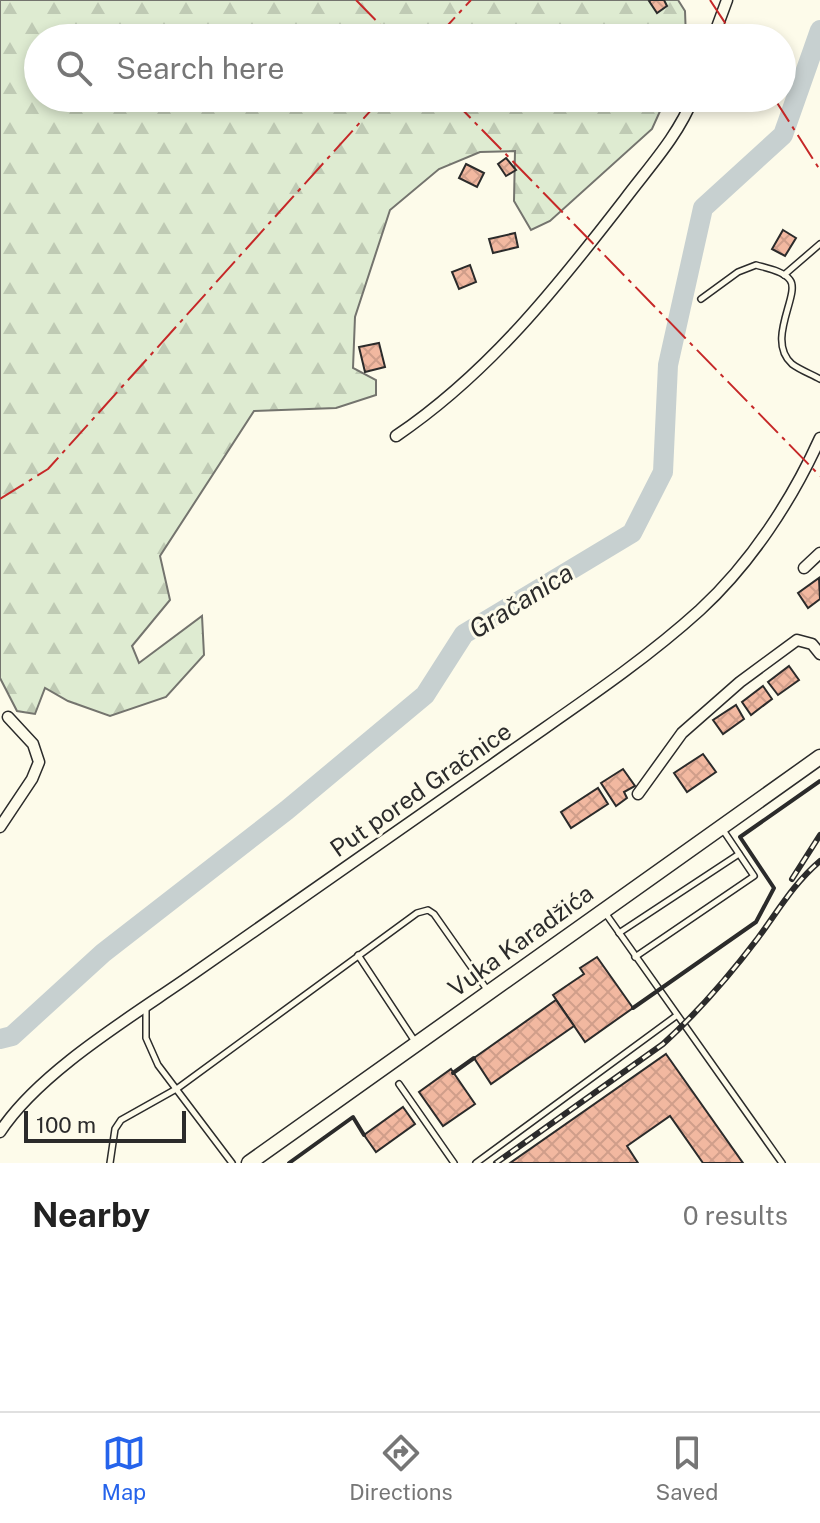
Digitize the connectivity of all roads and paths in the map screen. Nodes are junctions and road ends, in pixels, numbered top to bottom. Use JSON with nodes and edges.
{"nodes":[{"id":1,"x":727,"y":0,"type":"edge"},
{"id":2,"x":718,"y":24,"type":"edge"},
{"id":3,"x":686,"y":112,"type":"edge"},
{"id":4,"x":820,"y":244,"type":"edge"},
{"id":5,"x":784,"y":275,"type":"junction"},
{"id":6,"x":701,"y":299,"type":"dead end"},
{"id":7,"x":820,"y":379,"type":"edge"},
{"id":8,"x":396,"y":436,"type":"dead end"},
{"id":9,"x":820,"y":438,"type":"edge"},
{"id":10,"x":820,"y":553,"type":"edge"},
{"id":11,"x":804,"y":568,"type":"dead end"},
{"id":12,"x":820,"y":654,"type":"edge"},
{"id":13,"x":8,"y":717,"type":"dead end"},
{"id":14,"x":820,"y":757,"type":"edge"},
{"id":15,"x":638,"y":794,"type":"dead end"},
{"id":16,"x":0,"y":827,"type":"edge"},
{"id":17,"x":721,"y":827,"type":"junction"},
{"id":18,"x":739,"y":854,"type":"junction"},
{"id":19,"x":603,"y":910,"type":"junction"},
{"id":20,"x":619,"y":933,"type":"junction"},
{"id":21,"x":358,"y":955,"type":"junction"},
{"id":22,"x":635,"y":957,"type":"junction"},
{"id":23,"x":488,"y":992,"type":"junction"},
{"id":24,"x":146,"y":1006,"type":"junction"},
{"id":25,"x":676,"y":1016,"type":"junction"},
{"id":26,"x":416,"y":1043,"type":"junction"},
{"id":27,"x":399,"y":1084,"type":"dead end"},
{"id":28,"x":178,"y":1088,"type":"junction"},
{"id":29,"x":0,"y":1132,"type":"edge"},
{"id":30,"x":110,"y":1163,"type":"edge"},
{"id":31,"x":232,"y":1163,"type":"edge"},
{"id":32,"x":249,"y":1163,"type":"edge"},
{"id":33,"x":454,"y":1163,"type":"edge"},
{"id":34,"x":476,"y":1163,"type":"edge"},
{"id":35,"x":782,"y":1163,"type":"edge"}],
"edges":[{"from":1,"to":2,"type":"street"},
{"from":3,"to":8,"type":"street"},
{"from":4,"to":5,"type":"lane"},
{"from":5,"to":6,"type":"lane"},
{"from":5,"to":7,"type":"lane"},
{"from":9,"to":24,"type":"street","name":"Put pored Gračnice"},
{"from":10,"to":11,"type":"street"},
{"from":12,"to":15,"type":"street"},
{"from":13,"to":16,"type":"street"},
{"from":14,"to":17,"type":"street","name":"Vuka Karadžića"},
{"from":17,"to":18,"type":"lane"},
{"from":17,"to":19,"type":"street","name":"Vuka Karadžića"},
{"from":18,"to":20,"type":"lane"},
{"from":18,"to":22,"type":"lane"},
{"from":19,"to":20,"type":"lane"},
{"from":19,"to":23,"type":"street","name":"Vuka Karadžića"},
{"from":20,"to":22,"type":"lane"},
{"from":21,"to":23,"type":"lane"},
{"from":21,"to":26,"type":"lane"},
{"from":21,"to":28,"type":"lane"},
{"from":22,"to":25,"type":"lane"},
{"from":23,"to":26,"type":"street","name":"Vuka Karadžića"},
{"from":24,"to":28,"type":"lane"},
{"from":24,"to":29,"type":"street","name":"Put pored Gračnice"},
{"from":25,"to":34,"type":"lane"},
{"from":25,"to":35,"type":"lane"},
{"from":26,"to":32,"type":"street","name":"Vuka Karadžića"},
{"from":27,"to":33,"type":"lane"},
{"from":28,"to":30,"type":"lane"},
{"from":28,"to":31,"type":"lane"}]}
